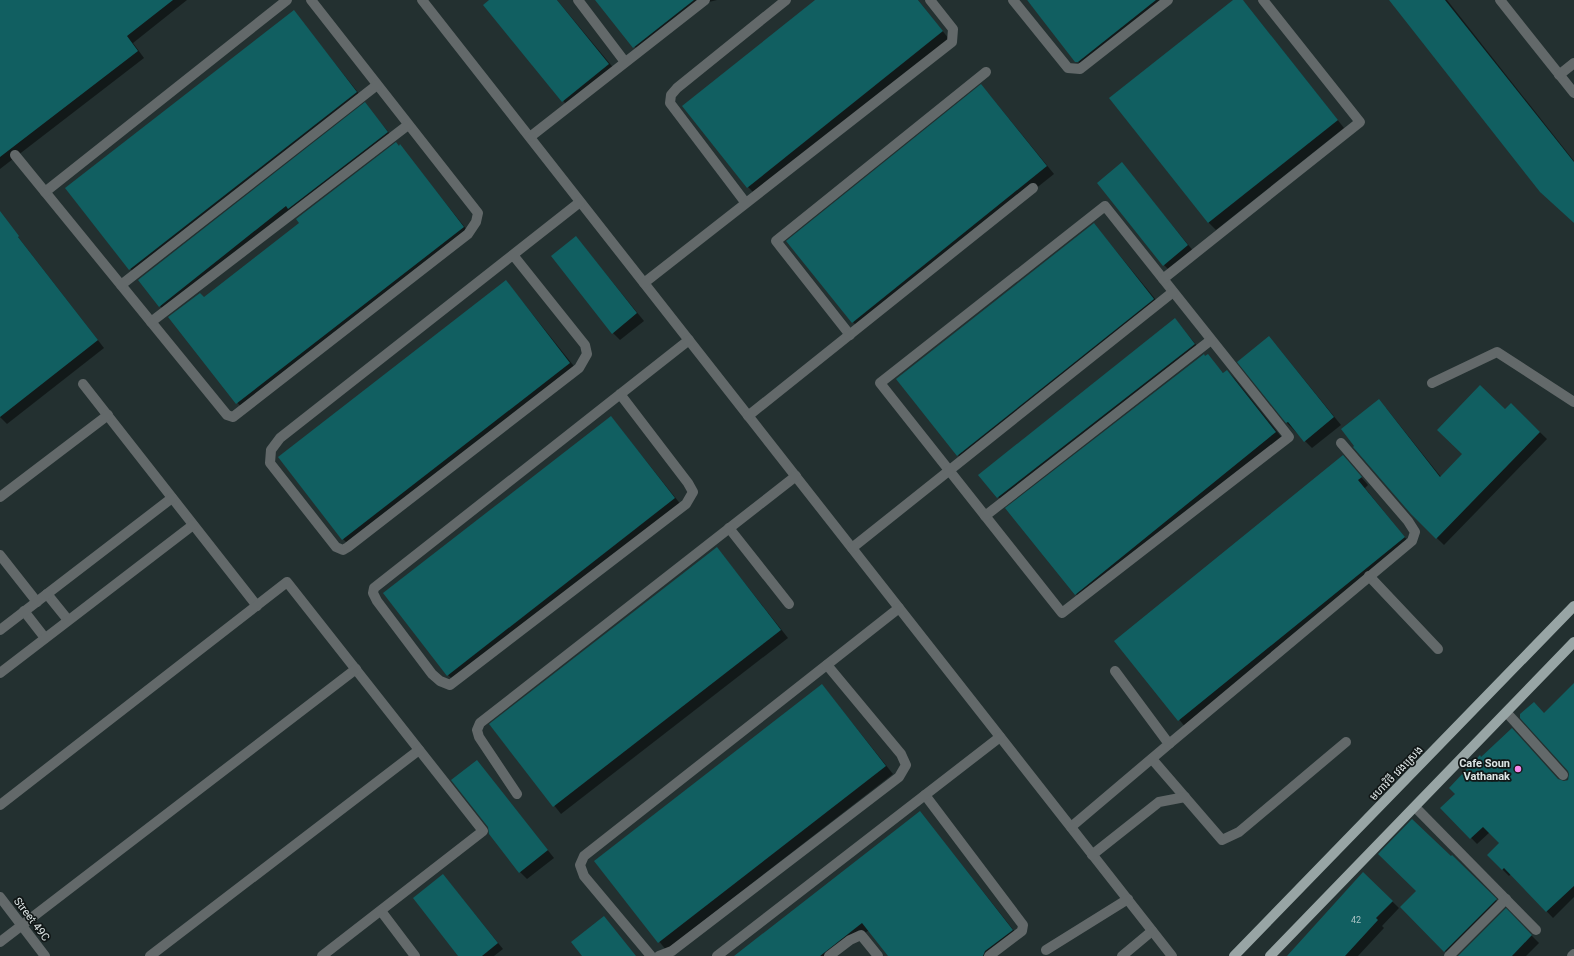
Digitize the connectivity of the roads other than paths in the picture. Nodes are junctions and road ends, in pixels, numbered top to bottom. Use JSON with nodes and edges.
{"nodes":[{"id":1,"x":287,"y":0,"type":"edge"},
{"id":2,"x":311,"y":0,"type":"edge"},
{"id":3,"x":578,"y":0,"type":"edge"},
{"id":4,"x":705,"y":0,"type":"edge"},
{"id":5,"x":786,"y":0,"type":"edge"},
{"id":6,"x":930,"y":0,"type":"edge"},
{"id":7,"x":1013,"y":0,"type":"edge"},
{"id":8,"x":1168,"y":0,"type":"edge"},
{"id":9,"x":1263,"y":0,"type":"edge"},
{"id":10,"x":1500,"y":0,"type":"edge"},
{"id":11,"x":426,"y":2,"type":"edge"},
{"id":12,"x":625,"y":62,"type":"junction"},
{"id":13,"x":1574,"y":62,"type":"edge"},
{"id":14,"x":986,"y":72,"type":"dead end"},
{"id":15,"x":1559,"y":75,"type":"junction"},
{"id":16,"x":377,"y":85,"type":"junction"},
{"id":17,"x":1574,"y":93,"type":"edge"},
{"id":18,"x":408,"y":125,"type":"junction"},
{"id":19,"x":530,"y":137,"type":"junction"},
{"id":20,"x":15,"y":155,"type":"dead end"},
{"id":21,"x":1033,"y":188,"type":"dead end"},
{"id":22,"x":45,"y":192,"type":"junction"},
{"id":23,"x":580,"y":202,"type":"junction"},
{"id":24,"x":745,"y":202,"type":"junction"},
{"id":25,"x":513,"y":255,"type":"junction"},
{"id":26,"x":1163,"y":279,"type":"junction"},
{"id":27,"x":644,"y":283,"type":"junction"},
{"id":28,"x":121,"y":285,"type":"junction"},
{"id":29,"x":1173,"y":292,"type":"junction"},
{"id":30,"x":151,"y":322,"type":"junction"},
{"id":31,"x":850,"y":335,"type":"junction"},
{"id":32,"x":689,"y":340,"type":"junction"},
{"id":33,"x":1212,"y":340,"type":"junction"},
{"id":34,"x":83,"y":384,"type":"dead end"},
{"id":35,"x":1432,"y":384,"type":"dead end"},
{"id":36,"x":620,"y":394,"type":"junction"},
{"id":37,"x":1574,"y":402,"type":"edge"},
{"id":38,"x":108,"y":415,"type":"junction"},
{"id":39,"x":748,"y":416,"type":"junction"},
{"id":40,"x":1341,"y":443,"type":"dead end"},
{"id":41,"x":950,"y":471,"type":"junction"},
{"id":42,"x":796,"y":476,"type":"junction"},
{"id":43,"x":0,"y":497,"type":"edge"},
{"id":44,"x":172,"y":498,"type":"junction"},
{"id":45,"x":985,"y":516,"type":"junction"},
{"id":46,"x":193,"y":525,"type":"junction"},
{"id":47,"x":729,"y":528,"type":"junction"},
{"id":48,"x":852,"y":548,"type":"junction"},
{"id":49,"x":0,"y":556,"type":"edge"},
{"id":50,"x":1369,"y":576,"type":"junction"},
{"id":51,"x":47,"y":594,"type":"junction"},
{"id":52,"x":37,"y":602,"type":"junction"},
{"id":53,"x":789,"y":604,"type":"dead end"},
{"id":54,"x":257,"y":606,"type":"junction"},
{"id":55,"x":1574,"y":606,"type":"edge"},
{"id":56,"x":899,"y":608,"type":"junction"},
{"id":57,"x":24,"y":612,"type":"junction"},
{"id":58,"x":68,"y":620,"type":"junction"},
{"id":59,"x":0,"y":630,"type":"edge"},
{"id":60,"x":45,"y":638,"type":"junction"},
{"id":61,"x":1574,"y":642,"type":"edge"},
{"id":62,"x":1438,"y":649,"type":"dead end"},
{"id":63,"x":827,"y":665,"type":"junction"},
{"id":64,"x":356,"y":670,"type":"junction"},
{"id":65,"x":1115,"y":671,"type":"dead end"},
{"id":66,"x":0,"y":673,"type":"edge"},
{"id":67,"x":1507,"y":713,"type":"junction"},
{"id":68,"x":1000,"y":737,"type":"junction"},
{"id":69,"x":1346,"y":742,"type":"dead end"},
{"id":70,"x":1169,"y":744,"type":"junction"},
{"id":71,"x":419,"y":750,"type":"junction"},
{"id":72,"x":1152,"y":759,"type":"junction"},
{"id":73,"x":1563,"y":775,"type":"dead end"},
{"id":74,"x":517,"y":794,"type":"dead end"},
{"id":75,"x":925,"y":796,"type":"junction"},
{"id":76,"x":1185,"y":797,"type":"junction"},
{"id":77,"x":0,"y":805,"type":"edge"},
{"id":78,"x":1416,"y":808,"type":"junction"},
{"id":79,"x":1071,"y":827,"type":"junction"},
{"id":80,"x":1092,"y":855,"type":"junction"},
{"id":81,"x":0,"y":897,"type":"edge"},
{"id":82,"x":1128,"y":899,"type":"junction"},
{"id":83,"x":1506,"y":899,"type":"junction"},
{"id":84,"x":381,"y":911,"type":"junction"},
{"id":85,"x":22,"y":925,"type":"junction"},
{"id":86,"x":1536,"y":930,"type":"dead end"},
{"id":87,"x":1152,"y":931,"type":"junction"},
{"id":88,"x":0,"y":942,"type":"edge"},
{"id":89,"x":1046,"y":950,"type":"dead end"},
{"id":90,"x":45,"y":956,"type":"edge"},
{"id":91,"x":150,"y":956,"type":"edge"},
{"id":92,"x":322,"y":956,"type":"edge"},
{"id":93,"x":415,"y":956,"type":"edge"},
{"id":94,"x":651,"y":956,"type":"edge"},
{"id":95,"x":658,"y":956,"type":"edge"},
{"id":96,"x":717,"y":956,"type":"edge"},
{"id":97,"x":829,"y":956,"type":"edge"},
{"id":98,"x":878,"y":956,"type":"edge"},
{"id":99,"x":990,"y":956,"type":"edge"},
{"id":100,"x":1122,"y":956,"type":"edge"},
{"id":101,"x":1172,"y":956,"type":"edge"},
{"id":102,"x":1234,"y":956,"type":"edge"},
{"id":103,"x":1270,"y":956,"type":"edge"},
{"id":104,"x":1449,"y":956,"type":"edge"}],
"edges":[{"from":1,"to":22,"type":"street"},
{"from":2,"to":16,"type":"street"},
{"from":3,"to":12,"type":"street"},
{"from":4,"to":12,"type":"street"},
{"from":5,"to":24,"type":"street"},
{"from":6,"to":24,"type":"street"},
{"from":7,"to":8,"type":"street"},
{"from":9,"to":26,"type":"street"},
{"from":10,"to":15,"type":"street"},
{"from":11,"to":19,"type":"street"},
{"from":12,"to":19,"type":"street"},
{"from":13,"to":15,"type":"street"},
{"from":14,"to":31,"type":"street"},
{"from":15,"to":17,"type":"street"},
{"from":16,"to":18,"type":"street"},
{"from":16,"to":28,"type":"street"},
{"from":18,"to":30,"type":"street"},
{"from":18,"to":30,"type":"street"},
{"from":19,"to":23,"type":"street"},
{"from":20,"to":22,"type":"street"},
{"from":21,"to":31,"type":"street"},
{"from":22,"to":28,"type":"street"},
{"from":23,"to":25,"type":"street"},
{"from":23,"to":27,"type":"street"},
{"from":24,"to":27,"type":"street"},
{"from":25,"to":25,"type":"street"},
{"from":26,"to":29,"type":"street"},
{"from":26,"to":41,"type":"street"},
{"from":27,"to":32,"type":"street"},
{"from":28,"to":30,"type":"street"},
{"from":29,"to":33,"type":"street"},
{"from":29,"to":41,"type":"street"},
{"from":31,"to":39,"type":"street"},
{"from":32,"to":36,"type":"street"},
{"from":32,"to":39,"type":"street"},
{"from":33,"to":45,"type":"street"},
{"from":33,"to":45,"type":"street"},
{"from":34,"to":38,"type":"street"},
{"from":35,"to":37,"type":"street"},
{"from":36,"to":36,"type":"street"},
{"from":38,"to":43,"type":"street"},
{"from":38,"to":44,"type":"street"},
{"from":39,"to":42,"type":"street"},
{"from":40,"to":50,"type":"street"},
{"from":41,"to":45,"type":"street"},
{"from":41,"to":48,"type":"street"},
{"from":42,"to":47,"type":"street"},
{"from":42,"to":48,"type":"street"},
{"from":44,"to":46,"type":"street"},
{"from":44,"to":51,"type":"street"},
{"from":46,"to":54,"type":"street"},
{"from":46,"to":58,"type":"street"},
{"from":47,"to":53,"type":"street"},
{"from":47,"to":74,"type":"street"},
{"from":48,"to":56,"type":"street"},
{"from":49,"to":52,"type":"street"},
{"from":50,"to":62,"type":"street"},
{"from":50,"to":70,"type":"street"},
{"from":51,"to":52,"type":"street"},
{"from":51,"to":58,"type":"street"},
{"from":52,"to":57,"type":"street"},
{"from":54,"to":64,"type":"street"},
{"from":54,"to":77,"type":"street"},
{"from":55,"to":102,"type":"main road","name":"មហាវិថី វេងស្រេង"},
{"from":56,"to":63,"type":"street"},
{"from":56,"to":68,"type":"street"},
{"from":57,"to":59,"type":"street"},
{"from":57,"to":60,"type":"street"},
{"from":58,"to":60,"type":"street"},
{"from":60,"to":66,"type":"street"},
{"from":61,"to":67,"type":"main road"},
{"from":63,"to":94,"type":"street"},
{"from":63,"to":95,"type":"street"},
{"from":64,"to":71,"type":"street"},
{"from":64,"to":85,"type":"street"},
{"from":65,"to":70,"type":"street"},
{"from":67,"to":73,"type":"street"},
{"from":67,"to":78,"type":"main road"},
{"from":68,"to":75,"type":"street"},
{"from":68,"to":79,"type":"street"},
{"from":69,"to":76,"type":"street"},
{"from":70,"to":72,"type":"street"},
{"from":71,"to":84,"type":"street"},
{"from":71,"to":91,"type":"street"},
{"from":72,"to":76,"type":"street"},
{"from":72,"to":79,"type":"street"},
{"from":75,"to":96,"type":"street"},
{"from":75,"to":99,"type":"street"},
{"from":76,"to":80,"type":"street"},
{"from":78,"to":83,"type":"street"},
{"from":78,"to":103,"type":"main road"},
{"from":79,"to":80,"type":"street"},
{"from":80,"to":82,"type":"street"},
{"from":81,"to":85,"type":"street","name":"Street 49C"},
{"from":82,"to":87,"type":"street"},
{"from":82,"to":89,"type":"street"},
{"from":83,"to":86,"type":"street"},
{"from":83,"to":104,"type":"street"},
{"from":84,"to":92,"type":"street"},
{"from":84,"to":93,"type":"street"},
{"from":85,"to":88,"type":"street"},
{"from":85,"to":90,"type":"street","name":"Street 49C"},
{"from":87,"to":100,"type":"street"},
{"from":87,"to":101,"type":"street"},
{"from":97,"to":98,"type":"street"}]}
